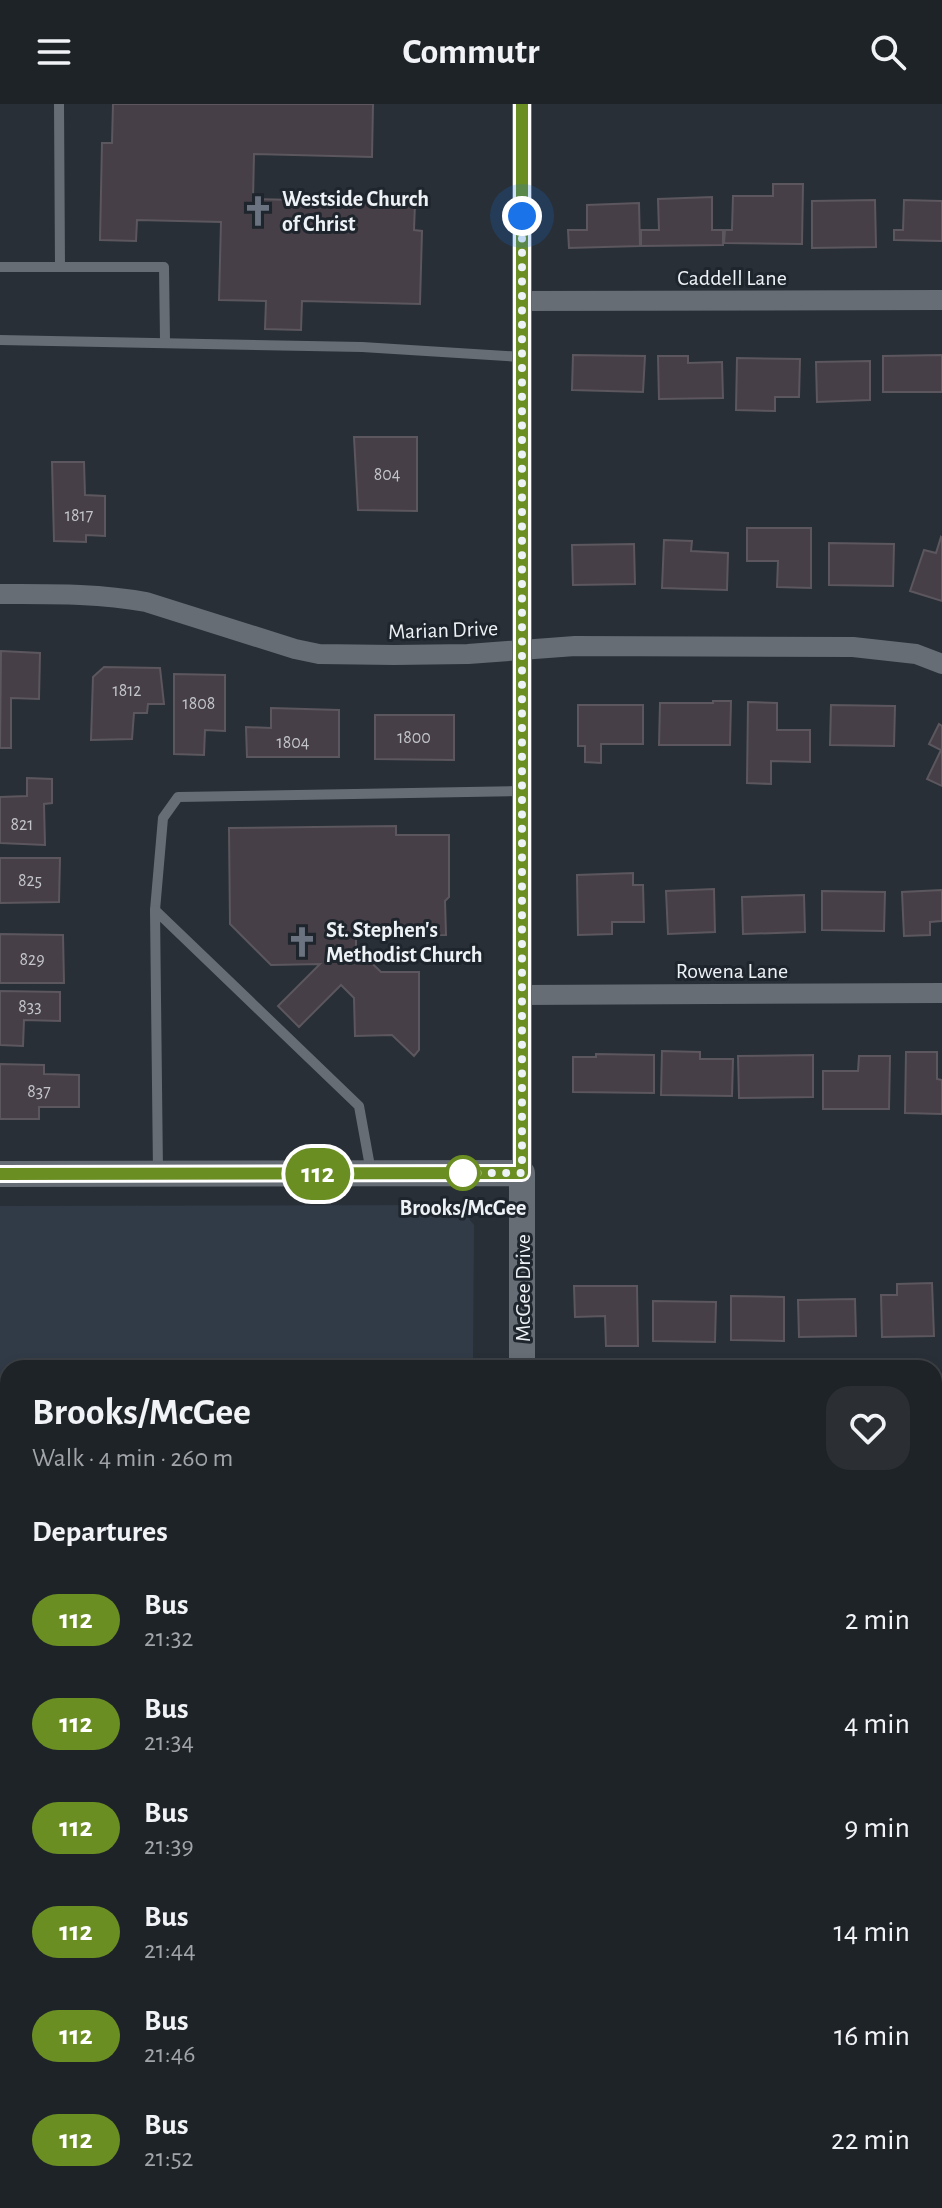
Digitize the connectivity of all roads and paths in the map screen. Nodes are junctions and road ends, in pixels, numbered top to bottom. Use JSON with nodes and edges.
{"nodes":[{"id":1,"x":59,"y":104,"type":"edge"},
{"id":2,"x":522,"y":104,"type":"edge"},
{"id":3,"x":0,"y":267,"type":"edge"},
{"id":4,"x":60,"y":267,"type":"junction"},
{"id":5,"x":942,"y":300,"type":"edge"},
{"id":6,"x":522,"y":301,"type":"junction"},
{"id":7,"x":0,"y":340,"type":"edge"},
{"id":8,"x":165,"y":341,"type":"junction"},
{"id":9,"x":522,"y":357,"type":"junction"},
{"id":10,"x":0,"y":594,"type":"edge"},
{"id":11,"x":522,"y":650,"type":"junction"},
{"id":12,"x":942,"y":664,"type":"edge"},
{"id":13,"x":522,"y":791,"type":"junction"},
{"id":14,"x":155,"y":910,"type":"junction"},
{"id":15,"x":942,"y":993,"type":"edge"},
{"id":16,"x":522,"y":995,"type":"junction"},
{"id":17,"x":522,"y":1173,"type":"junction"},
{"id":18,"x":0,"y":1174,"type":"edge"},
{"id":19,"x":158,"y":1174,"type":"junction"},
{"id":20,"x":372,"y":1174,"type":"junction"},
{"id":21,"x":522,"y":1360,"type":"edge"}],
"edges":[{"from":1,"to":4,"type":"lane"},
{"from":2,"to":6,"type":"street","name":"McGee Drive"},
{"from":3,"to":4,"type":"lane"},
{"from":4,"to":8,"type":"lane"},
{"from":5,"to":6,"type":"street","name":"Caddell Lane"},
{"from":6,"to":9,"type":"street","name":"McGee Drive"},
{"from":7,"to":8,"type":"lane"},
{"from":8,"to":9,"type":"lane"},
{"from":9,"to":11,"type":"street","name":"McGee Drive"},
{"from":10,"to":11,"type":"street","name":"Marian Drive"},
{"from":11,"to":12,"type":"street","name":"Marian Drive"},
{"from":11,"to":13,"type":"street","name":"McGee Drive"},
{"from":13,"to":14,"type":"lane"},
{"from":13,"to":16,"type":"street","name":"McGee Drive"},
{"from":14,"to":19,"type":"lane"},
{"from":14,"to":20,"type":"lane"},
{"from":15,"to":16,"type":"street","name":"Rowena Lane"},
{"from":16,"to":17,"type":"street","name":"McGee Drive"},
{"from":17,"to":20,"type":"street"},
{"from":17,"to":21,"type":"street","name":"McGee Drive"},
{"from":18,"to":19,"type":"street"},
{"from":19,"to":20,"type":"street"}]}
